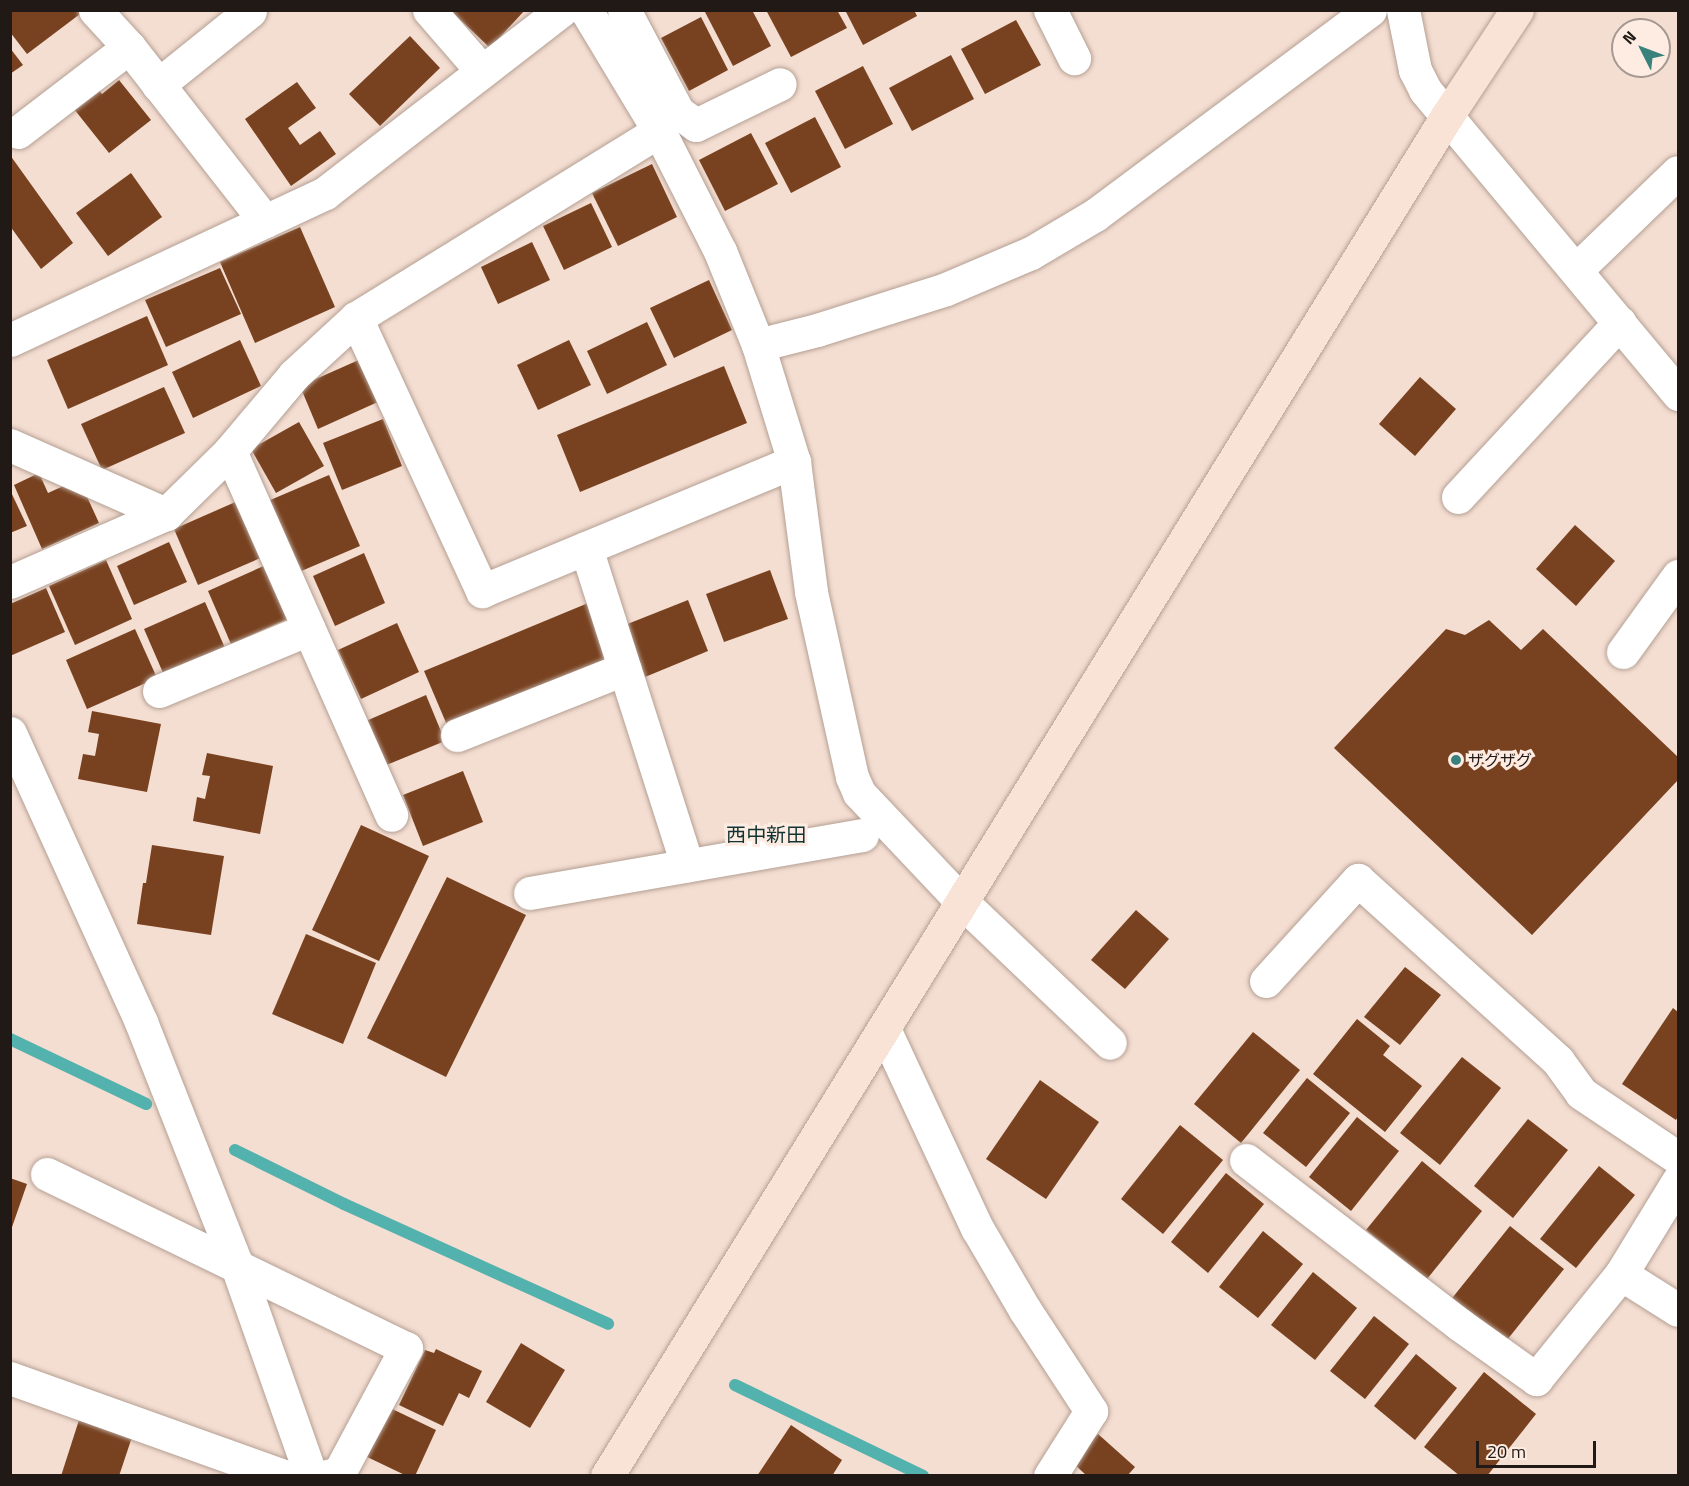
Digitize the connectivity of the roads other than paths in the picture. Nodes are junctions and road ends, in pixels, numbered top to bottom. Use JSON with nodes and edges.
{"nodes":[{"id":1,"x":96,"y":10,"type":"edge"},
{"id":2,"x":429,"y":10,"type":"edge"},
{"id":3,"x":562,"y":10,"type":"edge"},
{"id":4,"x":586,"y":10,"type":"edge"},
{"id":5,"x":624,"y":10,"type":"edge"},
{"id":6,"x":1050,"y":10,"type":"edge"},
{"id":7,"x":1370,"y":10,"type":"edge"},
{"id":8,"x":1402,"y":10,"type":"edge"},
{"id":9,"x":1517,"y":10,"type":"edge"},
{"id":10,"x":250,"y":11,"type":"edge"},
{"id":11,"x":129,"y":47,"type":"junction"},
{"id":12,"x":1074,"y":57,"type":"dead end"},
{"id":13,"x":482,"y":71,"type":"junction"},
{"id":14,"x":780,"y":84,"type":"dead end"},
{"id":15,"x":158,"y":85,"type":"junction"},
{"id":16,"x":1447,"y":116,"type":"junction"},
{"id":17,"x":659,"y":131,"type":"junction"},
{"id":18,"x":18,"y":132,"type":"dead end"},
{"id":19,"x":1678,"y":172,"type":"edge"},
{"id":20,"x":265,"y":221,"type":"junction"},
{"id":21,"x":1576,"y":270,"type":"junction"},
{"id":22,"x":356,"y":318,"type":"junction"},
{"id":23,"x":1620,"y":322,"type":"junction"},
{"id":24,"x":10,"y":340,"type":"edge"},
{"id":25,"x":758,"y":345,"type":"junction"},
{"id":26,"x":1678,"y":394,"type":"edge"},
{"id":27,"x":10,"y":446,"type":"edge"},
{"id":28,"x":230,"y":451,"type":"junction"},
{"id":29,"x":794,"y":462,"type":"junction"},
{"id":30,"x":1458,"y":497,"type":"dead end"},
{"id":31,"x":166,"y":514,"type":"junction"},
{"id":32,"x":586,"y":548,"type":"junction"},
{"id":33,"x":1678,"y":576,"type":"edge"},
{"id":34,"x":10,"y":582,"type":"edge"},
{"id":35,"x":309,"y":629,"type":"junction"},
{"id":36,"x":1623,"y":652,"type":"dead end"},
{"id":37,"x":624,"y":669,"type":"junction"},
{"id":38,"x":159,"y":691,"type":"dead end"},
{"id":39,"x":10,"y":733,"type":"edge"},
{"id":40,"x":457,"y":735,"type":"dead end"},
{"id":41,"x":391,"y":815,"type":"dead end"},
{"id":42,"x":861,"y":835,"type":"dead end"},
{"id":43,"x":687,"y":865,"type":"junction"},
{"id":44,"x":530,"y":892,"type":"dead end"},
{"id":45,"x":962,"y":902,"type":"junction"},
{"id":46,"x":1266,"y":981,"type":"dead end"},
{"id":47,"x":884,"y":1029,"type":"junction"},
{"id":48,"x":1110,"y":1043,"type":"dead end"},
{"id":49,"x":1678,"y":1158,"type":"edge"},
{"id":50,"x":1246,"y":1160,"type":"dead end"},
{"id":51,"x":47,"y":1174,"type":"dead end"},
{"id":52,"x":1678,"y":1181,"type":"edge"},
{"id":53,"x":236,"y":1263,"type":"junction"},
{"id":54,"x":1621,"y":1274,"type":"junction"},
{"id":55,"x":1678,"y":1310,"type":"edge"},
{"id":56,"x":10,"y":1378,"type":"edge"},
{"id":57,"x":283,"y":1476,"type":"edge"},
{"id":58,"x":311,"y":1476,"type":"edge"},
{"id":59,"x":327,"y":1476,"type":"edge"},
{"id":60,"x":607,"y":1476,"type":"edge"},
{"id":61,"x":1050,"y":1476,"type":"edge"}],
"edges":[{"from":1,"to":11,"type":"street"},
{"from":2,"to":13,"type":"street"},
{"from":3,"to":13,"type":"street"},
{"from":4,"to":17,"type":"street"},
{"from":5,"to":14,"type":"street"},
{"from":6,"to":12,"type":"street"},
{"from":7,"to":25,"type":"street"},
{"from":8,"to":16,"type":"street"},
{"from":9,"to":16,"type":"street"},
{"from":10,"to":15,"type":"street"},
{"from":11,"to":15,"type":"street"},
{"from":11,"to":18,"type":"street"},
{"from":13,"to":20,"type":"street"},
{"from":15,"to":20,"type":"street"},
{"from":16,"to":21,"type":"street"},
{"from":16,"to":45,"type":"street"},
{"from":17,"to":22,"type":"street"},
{"from":17,"to":25,"type":"street"},
{"from":19,"to":21,"type":"street"},
{"from":20,"to":24,"type":"street"},
{"from":21,"to":23,"type":"street"},
{"from":22,"to":28,"type":"street"},
{"from":22,"to":32,"type":"street"},
{"from":23,"to":26,"type":"street"},
{"from":23,"to":30,"type":"street"},
{"from":25,"to":29,"type":"street"},
{"from":27,"to":31,"type":"street"},
{"from":28,"to":31,"type":"street"},
{"from":28,"to":35,"type":"street"},
{"from":29,"to":32,"type":"street"},
{"from":29,"to":45,"type":"street"},
{"from":31,"to":34,"type":"street"},
{"from":32,"to":37,"type":"street"},
{"from":33,"to":36,"type":"street"},
{"from":35,"to":38,"type":"street"},
{"from":35,"to":41,"type":"street"},
{"from":37,"to":40,"type":"street"},
{"from":37,"to":43,"type":"street"},
{"from":39,"to":53,"type":"street"},
{"from":42,"to":43,"type":"street"},
{"from":43,"to":44,"type":"street"},
{"from":45,"to":47,"type":"street"},
{"from":45,"to":48,"type":"street"},
{"from":46,"to":49,"type":"street"},
{"from":47,"to":60,"type":"street"},
{"from":47,"to":61,"type":"street"},
{"from":50,"to":54,"type":"street"},
{"from":51,"to":53,"type":"street"},
{"from":52,"to":54,"type":"street"},
{"from":53,"to":58,"type":"street"},
{"from":53,"to":59,"type":"street"},
{"from":54,"to":55,"type":"street"},
{"from":56,"to":57,"type":"street"}]}
